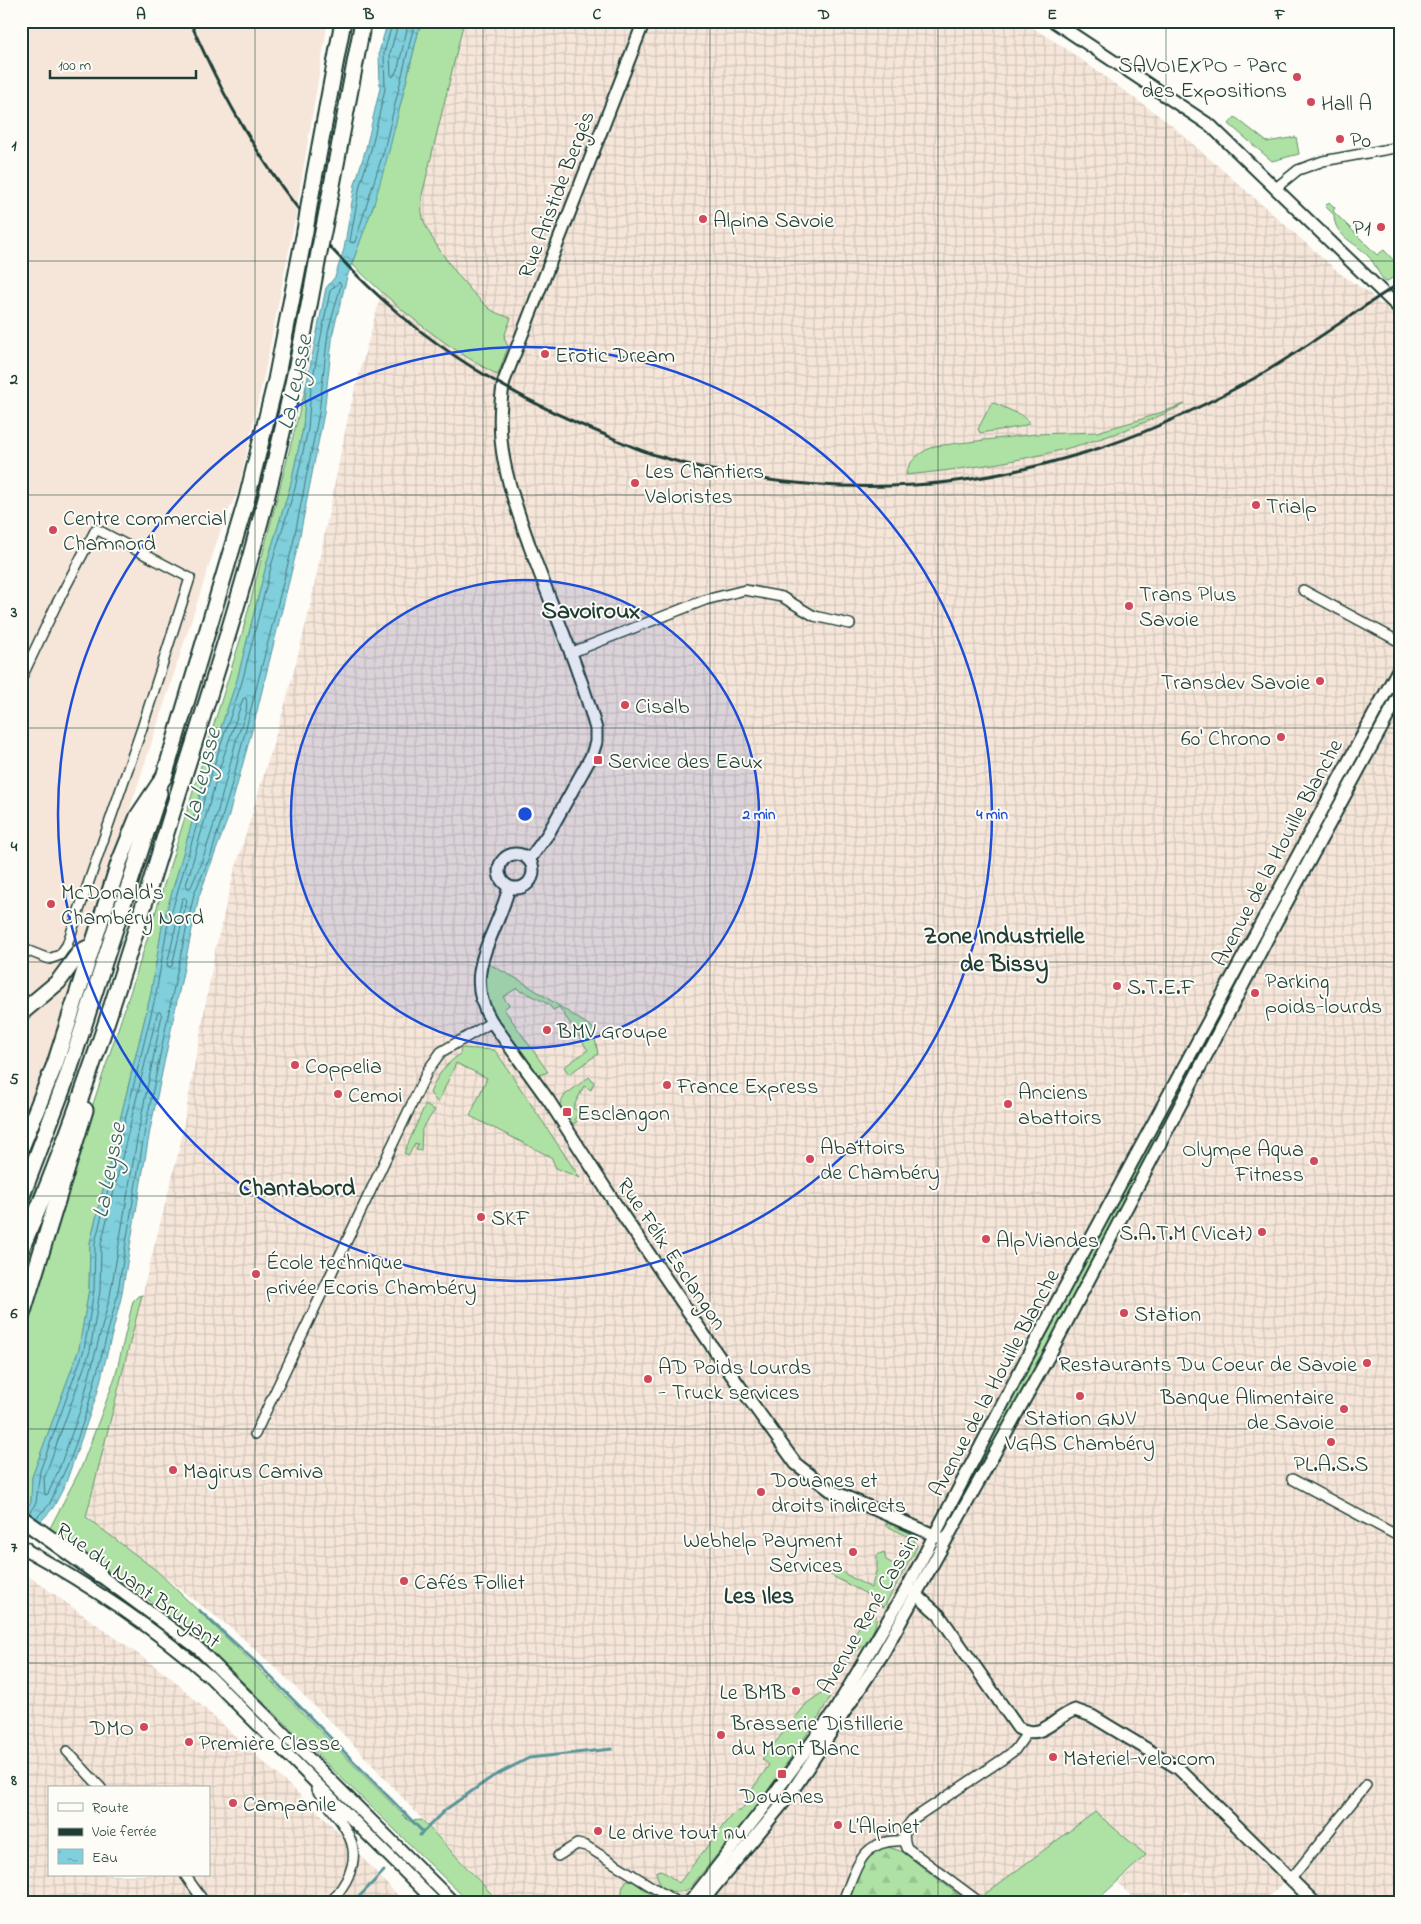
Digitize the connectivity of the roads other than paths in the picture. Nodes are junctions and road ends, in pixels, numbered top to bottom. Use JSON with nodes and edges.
{"nodes":[{"id":1,"x":343,"y":21,"type":"edge"},
{"id":2,"x":362,"y":21,"type":"edge"},
{"id":3,"x":644,"y":21,"type":"edge"},
{"id":4,"x":1052,"y":21,"type":"edge"},
{"id":5,"x":1400,"y":147,"type":"edge"},
{"id":6,"x":1276,"y":187,"type":"junction"},
{"id":7,"x":1400,"y":308,"type":"edge"},
{"id":8,"x":1303,"y":590,"type":"dead end"},
{"id":9,"x":850,"y":624,"type":"dead end"},
{"id":10,"x":1400,"y":642,"type":"edge"},
{"id":11,"x":570,"y":653,"type":"junction"},
{"id":12,"x":1400,"y":666,"type":"edge"},
{"id":13,"x":21,"y":678,"type":"edge"},
{"id":14,"x":1400,"y":694,"type":"edge"},
{"id":15,"x":164,"y":777,"type":"junction"},
{"id":16,"x":529,"y":860,"type":"junction"},
{"id":17,"x":509,"y":887,"type":"junction"},
{"id":18,"x":91,"y":947,"type":"junction"},
{"id":19,"x":21,"y":948,"type":"edge"},
{"id":20,"x":21,"y":1013,"type":"edge"},
{"id":21,"x":107,"y":1021,"type":"junction"},
{"id":22,"x":492,"y":1022,"type":"junction"},
{"id":23,"x":21,"y":1148,"type":"edge"},
{"id":24,"x":21,"y":1198,"type":"edge"},
{"id":25,"x":21,"y":1249,"type":"edge"},
{"id":26,"x":21,"y":1318,"type":"edge"},
{"id":27,"x":255,"y":1434,"type":"dead end"},
{"id":28,"x":1292,"y":1479,"type":"dead end"},
{"id":29,"x":21,"y":1518,"type":"edge"},
{"id":30,"x":21,"y":1526,"type":"edge"},
{"id":31,"x":46,"y":1537,"type":"junction"},
{"id":32,"x":1400,"y":1537,"type":"edge"},
{"id":33,"x":940,"y":1538,"type":"junction"},
{"id":34,"x":25,"y":1549,"type":"edge"},
{"id":35,"x":99,"y":1574,"type":"joint"},
{"id":36,"x":912,"y":1591,"type":"junction"},
{"id":37,"x":1028,"y":1733,"type":"junction"},
{"id":38,"x":67,"y":1751,"type":"dead end"},
{"id":39,"x":290,"y":1757,"type":"junction"},
{"id":40,"x":1366,"y":1785,"type":"dead end"},
{"id":41,"x":100,"y":1786,"type":"edge"},
{"id":42,"x":904,"y":1841,"type":"junction"},
{"id":43,"x":558,"y":1856,"type":"dead end"},
{"id":44,"x":422,"y":1870,"type":"junction"},
{"id":45,"x":186,"y":1876,"type":"edge"},
{"id":46,"x":1291,"y":1879,"type":"junction"},
{"id":47,"x":436,"y":1902,"type":"edge"},
{"id":48,"x":205,"y":1903,"type":"edge"},
{"id":49,"x":330,"y":1903,"type":"edge"},
{"id":50,"x":454,"y":1903,"type":"edge"},
{"id":51,"x":458,"y":1903,"type":"edge"},
{"id":52,"x":678,"y":1903,"type":"edge"},
{"id":53,"x":689,"y":1903,"type":"edge"},
{"id":54,"x":702,"y":1903,"type":"edge"},
{"id":55,"x":842,"y":1903,"type":"edge"},
{"id":56,"x":981,"y":1903,"type":"edge"},
{"id":57,"x":1315,"y":1903,"type":"edge"}],
"edges":[{"from":1,"to":15,"type":"highway","bridge":true},
{"from":2,"to":21,"type":"highway","bridge":true},
{"from":3,"to":11,"type":"main road","name":"Rue Aristide Bergès"},
{"from":4,"to":6,"type":"main road"},
{"from":5,"to":6,"type":"street"},
{"from":6,"to":7,"type":"main road"},
{"from":8,"to":10,"type":"street"},
{"from":9,"to":11,"type":"street"},
{"from":11,"to":16,"type":"main road","name":"Rue Aristide Bergès"},
{"from":12,"to":33,"type":"main road","name":"Avenue de la Houille Blanche"},
{"from":13,"to":19,"type":"street"},
{"from":14,"to":33,"type":"main road","name":"Avenue de la Houille Blanche"},
{"from":15,"to":18,"type":"highway"},
{"from":15,"to":24,"type":"highway"},
{"from":16,"to":17,"type":"main road"},
{"from":16,"to":17,"type":"main road"},
{"from":17,"to":22,"type":"main road","name":"Rue Félix Esclangon"},
{"from":18,"to":20,"type":"highway"},
{"from":18,"to":23,"type":"highway"},
{"from":21,"to":25,"type":"highway"},
{"from":21,"to":26,"type":"highway"},
{"from":22,"to":27,"type":"street"},
{"from":22,"to":33,"type":"main road","name":"Rue Félix Esclangon"},
{"from":28,"to":32,"type":"street"},
{"from":29,"to":31,"type":"highway"},
{"from":30,"to":31,"type":"main road","name":"Rue du Nant Bruyant"},
{"from":31,"to":35,"type":"highway"},
{"from":33,"to":36,"type":"main road","name":"Avenue René Cassin"},
{"from":34,"to":39,"type":"main road","name":"Rue du Nant Bruyant"},
{"from":35,"to":44,"type":"main road","name":"Rue du Nant Bruyant"},
{"from":36,"to":37,"type":"main road"},
{"from":36,"to":53,"type":"main road","name":"Avenue René Cassin"},
{"from":36,"to":54,"type":"main road","name":"Avenue René Cassin"},
{"from":37,"to":42,"type":"street"},
{"from":37,"to":46,"type":"main road"},
{"from":38,"to":41,"type":"street"},
{"from":39,"to":47,"type":"main road","name":"Rue du Nant Bruyant"},
{"from":39,"to":49,"type":"street"},
{"from":40,"to":46,"type":"street"},
{"from":42,"to":55,"type":"street"},
{"from":42,"to":56,"type":"street"},
{"from":43,"to":52,"type":"street"},
{"from":44,"to":50,"type":"main road","name":"Rue du Nant Bruyant"},
{"from":44,"to":51,"type":"street","name":"Rue du Nant Bruyant"},
{"from":45,"to":48,"type":"street"},
{"from":46,"to":57,"type":"main road"}]}
